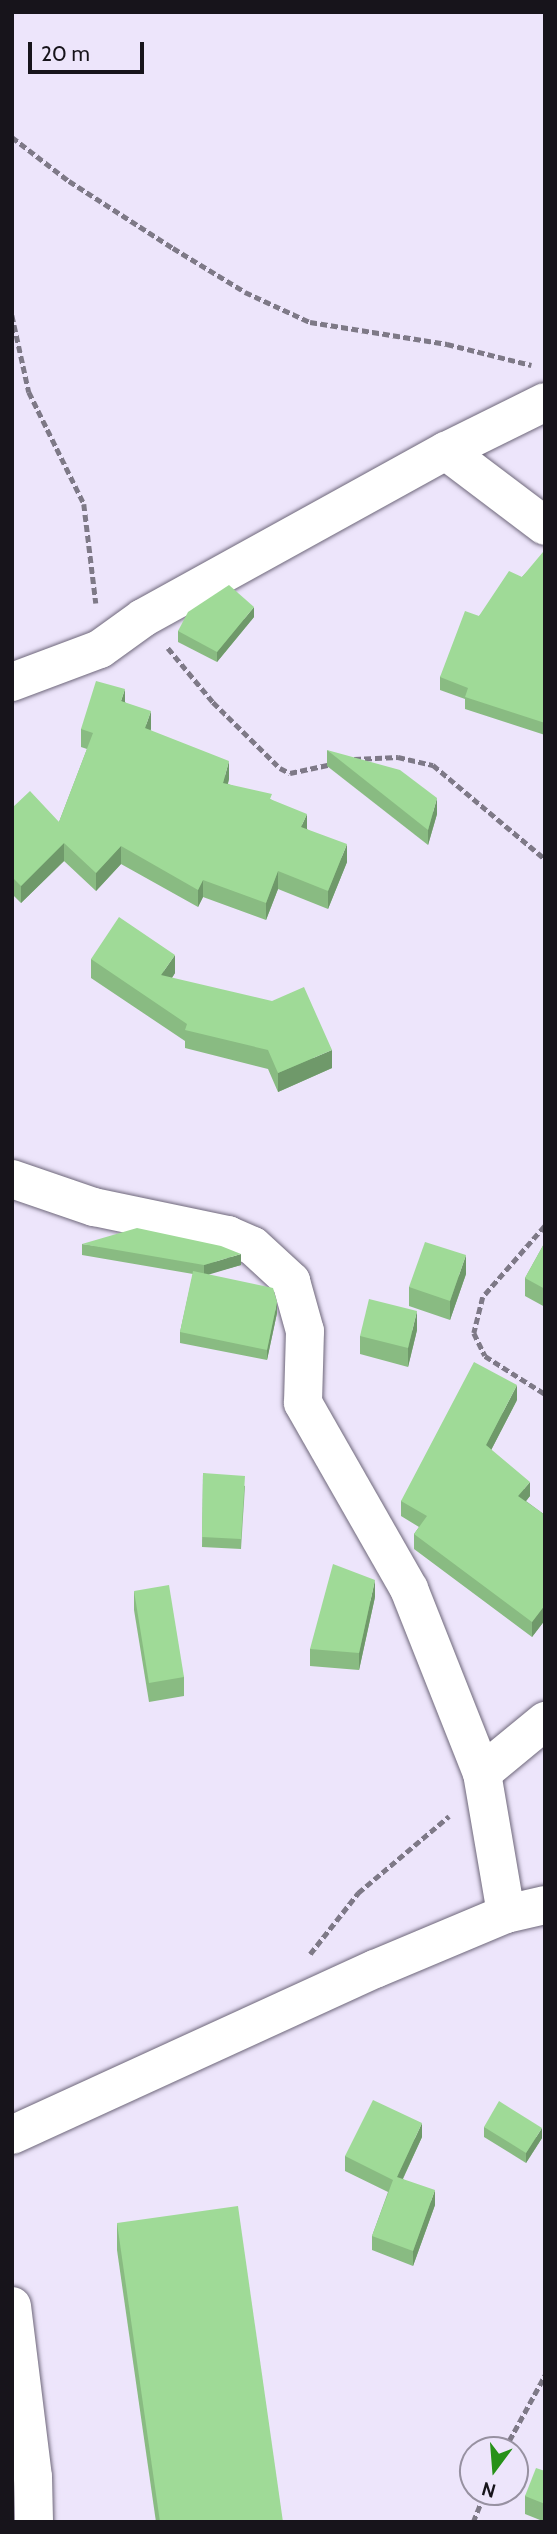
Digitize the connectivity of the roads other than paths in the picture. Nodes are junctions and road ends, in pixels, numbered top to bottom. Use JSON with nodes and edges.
{"nodes":[{"id":1,"x":545,"y":402,"type":"edge"},
{"id":2,"x":446,"y":451,"type":"junction"},
{"id":3,"x":545,"y":526,"type":"edge"},
{"id":4,"x":12,"y":682,"type":"edge"},
{"id":5,"x":12,"y":1179,"type":"edge"},
{"id":6,"x":545,"y":1721,"type":"edge"},
{"id":7,"x":482,"y":1773,"type":"junction"},
{"id":8,"x":545,"y":1905,"type":"edge"},
{"id":9,"x":506,"y":1914,"type":"junction"},
{"id":10,"x":12,"y":2135,"type":"edge"},
{"id":11,"x":12,"y":2306,"type":"edge"},
{"id":12,"x":34,"y":2522,"type":"edge"}],
"edges":[{"from":1,"to":2,"type":"street"},
{"from":2,"to":3,"type":"street"},
{"from":2,"to":4,"type":"street"},
{"from":5,"to":7,"type":"street"},
{"from":6,"to":7,"type":"street"},
{"from":7,"to":9,"type":"street"},
{"from":8,"to":9,"type":"street"},
{"from":9,"to":10,"type":"street"},
{"from":11,"to":12,"type":"street"}]}
